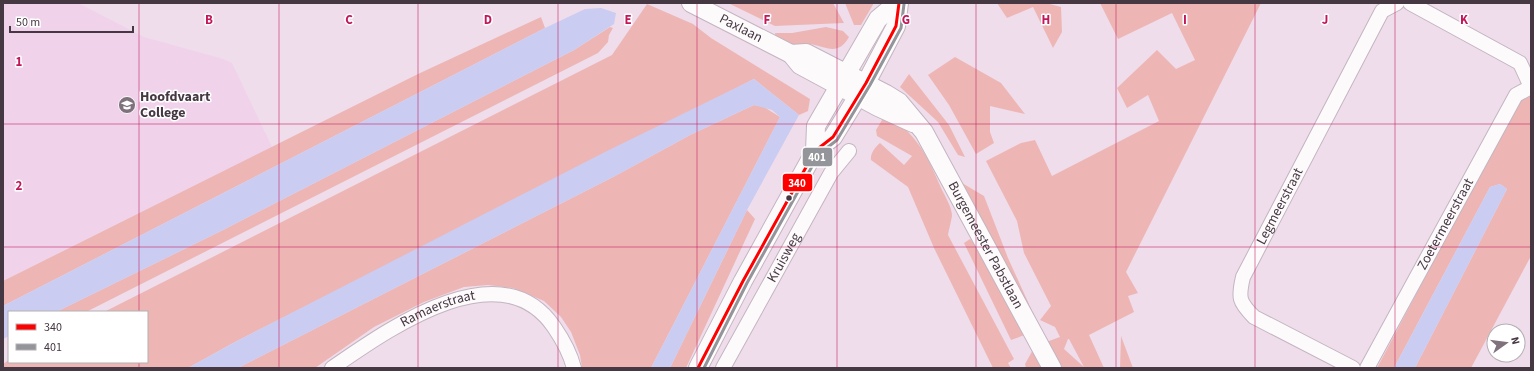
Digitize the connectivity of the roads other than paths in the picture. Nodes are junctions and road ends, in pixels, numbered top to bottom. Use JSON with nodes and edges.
{"nodes":[{"id":1,"x":691,"y":3,"type":"edge"},
{"id":2,"x":898,"y":3,"type":"edge"},
{"id":3,"x":1397,"y":3,"type":"edge"},
{"id":4,"x":1410,"y":3,"type":"edge"},
{"id":5,"x":843,"y":80,"type":"junction"},
{"id":6,"x":1531,"y":87,"type":"edge"},
{"id":7,"x":862,"y":90,"type":"junction"},
{"id":8,"x":849,"y":150,"type":"dead end"},
{"id":9,"x":815,"y":151,"type":"junction"},
{"id":10,"x":332,"y":368,"type":"edge"},
{"id":11,"x":574,"y":368,"type":"edge"},
{"id":12,"x":698,"y":368,"type":"edge"},
{"id":13,"x":723,"y":368,"type":"edge"},
{"id":14,"x":1052,"y":368,"type":"edge"},
{"id":15,"x":1353,"y":368,"type":"edge"},
{"id":16,"x":1367,"y":368,"type":"edge"}],
"edges":[{"from":1,"to":5,"type":"street","name":"Paxlaan"},
{"from":2,"to":5,"type":"street","name":"Kruisweg"},
{"from":2,"to":7,"type":"street","name":"Kruisweg"},
{"from":3,"to":15,"type":"street","name":"Legmeerstraat"},
{"from":4,"to":6,"type":"street"},
{"from":5,"to":7,"type":"street","name":"Paxlaan"},
{"from":5,"to":9,"type":"street","name":"Kruisweg"},
{"from":6,"to":16,"type":"street","name":"Zoetermeerstraat"},
{"from":7,"to":9,"type":"street","name":"Kruisweg"},
{"from":7,"to":14,"type":"street","name":"Burgemeester Pabstlaan"},
{"from":8,"to":13,"type":"street","name":"Kruisweg"},
{"from":9,"to":12,"type":"street","name":"Kruisweg"},
{"from":10,"to":11,"type":"street","name":"Ramaerstraat"}]}
